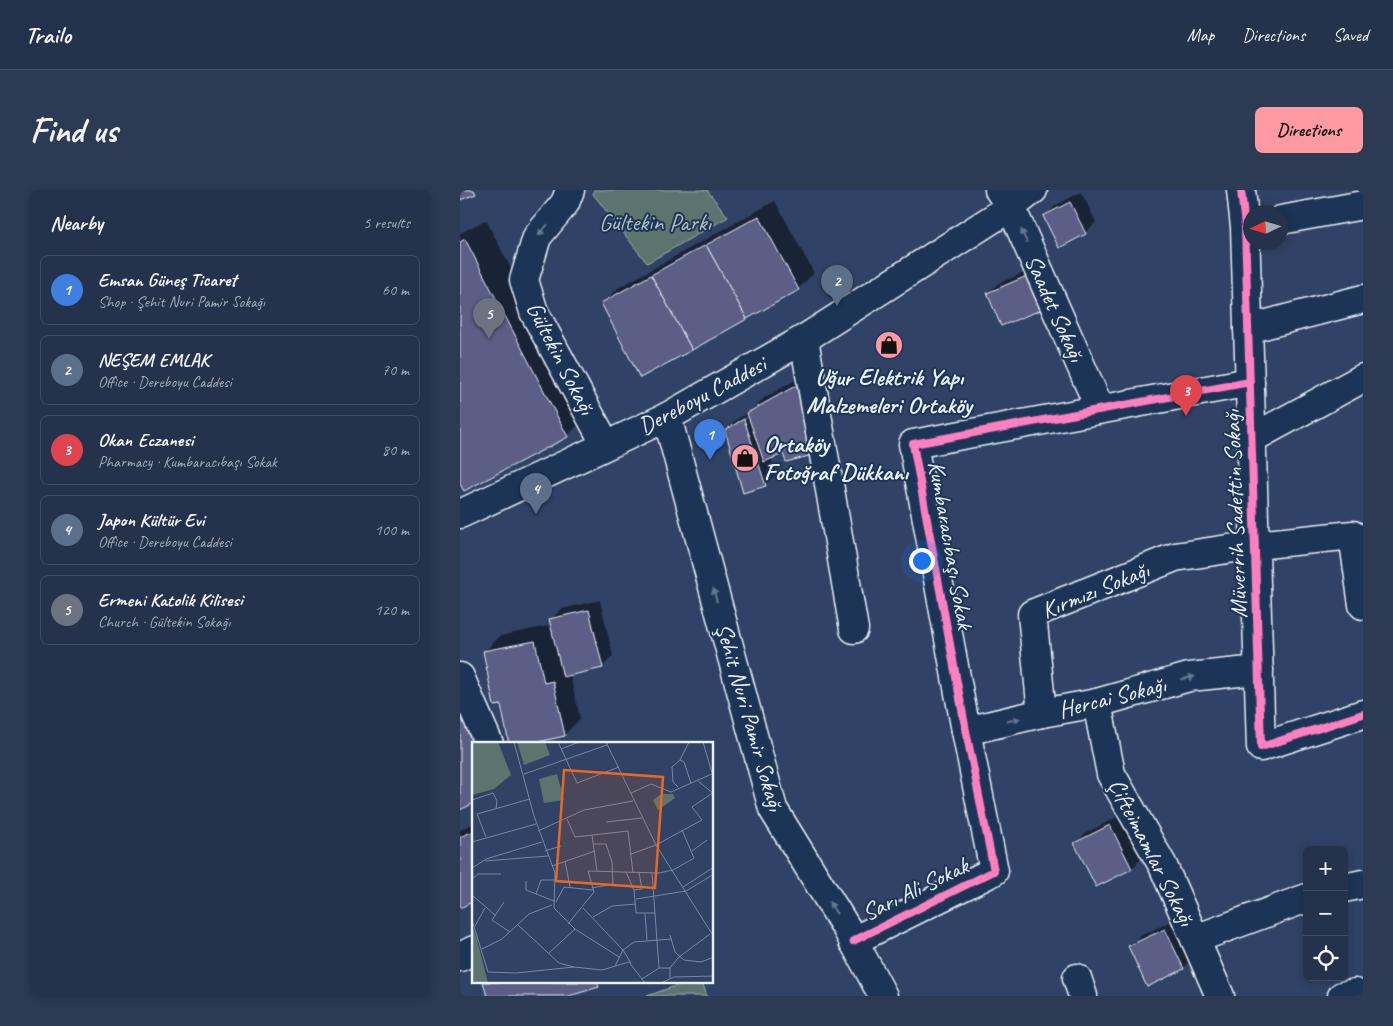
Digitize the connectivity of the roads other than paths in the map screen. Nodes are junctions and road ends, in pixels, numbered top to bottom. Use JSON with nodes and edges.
{"nodes":[{"id":1,"x":570,"y":190,"type":"edge"},
{"id":2,"x":1034,"y":190,"type":"edge"},
{"id":3,"x":1241,"y":190,"type":"edge"},
{"id":4,"x":1005,"y":199,"type":"edge"},
{"id":5,"x":1244,"y":205,"type":"edge"},
{"id":6,"x":1363,"y":205,"type":"edge"},
{"id":7,"x":1288,"y":219,"type":"edge"},
{"id":8,"x":1248,"y":250,"type":"edge"},
{"id":9,"x":1363,"y":299,"type":"edge"},
{"id":10,"x":1248,"y":329,"type":"junction"},
{"id":11,"x":804,"y":340,"type":"junction"},
{"id":12,"x":1363,"y":378,"type":"edge"},
{"id":13,"x":1250,"y":382,"type":"junction"},
{"id":14,"x":1100,"y":409,"type":"junction"},
{"id":15,"x":667,"y":417,"type":"junction"},
{"id":16,"x":1251,"y":439,"type":"junction"},
{"id":17,"x":606,"y":445,"type":"junction"},
{"id":18,"x":460,"y":514,"type":"edge"},
{"id":19,"x":1255,"y":545,"type":"junction"},
{"id":20,"x":1363,"y":605,"type":"edge"},
{"id":21,"x":854,"y":630,"type":"dead end"},
{"id":22,"x":1259,"y":670,"type":"junction"},
{"id":23,"x":460,"y":677,"type":"edge"},
{"id":24,"x":1097,"y":703,"type":"junction"},
{"id":25,"x":1042,"y":713,"type":"junction"},
{"id":26,"x":1363,"y":714,"type":"edge"},
{"id":27,"x":966,"y":731,"type":"junction"},
{"id":28,"x":488,"y":742,"type":"edge"},
{"id":29,"x":994,"y":871,"type":"joint"},
{"id":30,"x":1363,"y":884,"type":"edge"},
{"id":31,"x":1348,"y":887,"type":"edge"},
{"id":32,"x":1303,"y":899,"type":"edge"},
{"id":33,"x":1195,"y":939,"type":"junction"},
{"id":34,"x":853,"y":941,"type":"junction"},
{"id":35,"x":472,"y":951,"type":"edge"},
{"id":36,"x":460,"y":957,"type":"edge"},
{"id":37,"x":883,"y":996,"type":"edge"},
{"id":38,"x":1220,"y":996,"type":"edge"}],
"edges":[{"from":1,"to":17,"type":"street","name":"Gültekin Sokağı","one_way":true},
{"from":2,"to":4,"type":"street","name":"Dereboyu Caddesi"},
{"from":3,"to":5,"type":"street","name":"Müverrih Sadettin Sokağı"},
{"from":4,"to":11,"type":"street","name":"Dereboyu Caddesi"},
{"from":14,"to":4,"type":"street","name":"Saadet Sokağı","one_way":true},
{"from":6,"to":7,"type":"street"},
{"from":8,"to":10,"type":"street","name":"Müverrih Sadettin Sokağı"},
{"from":9,"to":10,"type":"street"},
{"from":10,"to":13,"type":"street","name":"Müverrih Sadettin Sokağı"},
{"from":11,"to":15,"type":"street","name":"Dereboyu Caddesi"},
{"from":11,"to":21,"type":"street"},
{"from":12,"to":16,"type":"street"},
{"from":13,"to":14,"type":"street","name":"Kumbaracıbaşı Sokak"},
{"from":13,"to":16,"type":"street","name":"Müverrih Sadettin Sokağı"},
{"from":14,"to":27,"type":"street","name":"Kumbaracıbaşı Sokak"},
{"from":15,"to":17,"type":"street","name":"Dereboyu Caddesi"},
{"from":34,"to":15,"type":"street","name":"Şehit Nuri Pamir Sokağı","one_way":true},
{"from":16,"to":19,"type":"street","name":"Müverrih Sadettin Sokağı"},
{"from":17,"to":18,"type":"street","name":"Dereboyu Caddesi"},
{"from":19,"to":20,"type":"street"},
{"from":19,"to":22,"type":"street","name":"Müverrih Sadettin Sokağı"},
{"from":19,"to":25,"type":"street","name":"Kırmızı Sokağı"},
{"from":24,"to":22,"type":"street","name":"Hercai Sokağı","one_way":true},
{"from":22,"to":26,"type":"street","name":"Müverrih Sadettin Sokağı"},
{"from":23,"to":28,"type":"street"},
{"from":24,"to":25,"type":"street","name":"Hercai Sokağı"},
{"from":24,"to":33,"type":"street","name":"Çifteimamlar Sokağı"},
{"from":27,"to":25,"type":"street","name":"Hercai Sokağı","one_way":true},
{"from":27,"to":29,"type":"street","name":"Kumbaracıbaşı Sokak"},
{"from":29,"to":34,"type":"street","name":"Sarı Ali Sokak"},
{"from":30,"to":31,"type":"street"},
{"from":32,"to":33,"type":"street"},
{"from":33,"to":38,"type":"street","name":"Çifteimamlar Sokağı"},
{"from":34,"to":37,"type":"street","name":"Şehit Nuri Pamir Sokağı"},
{"from":35,"to":36,"type":"street"}]}
